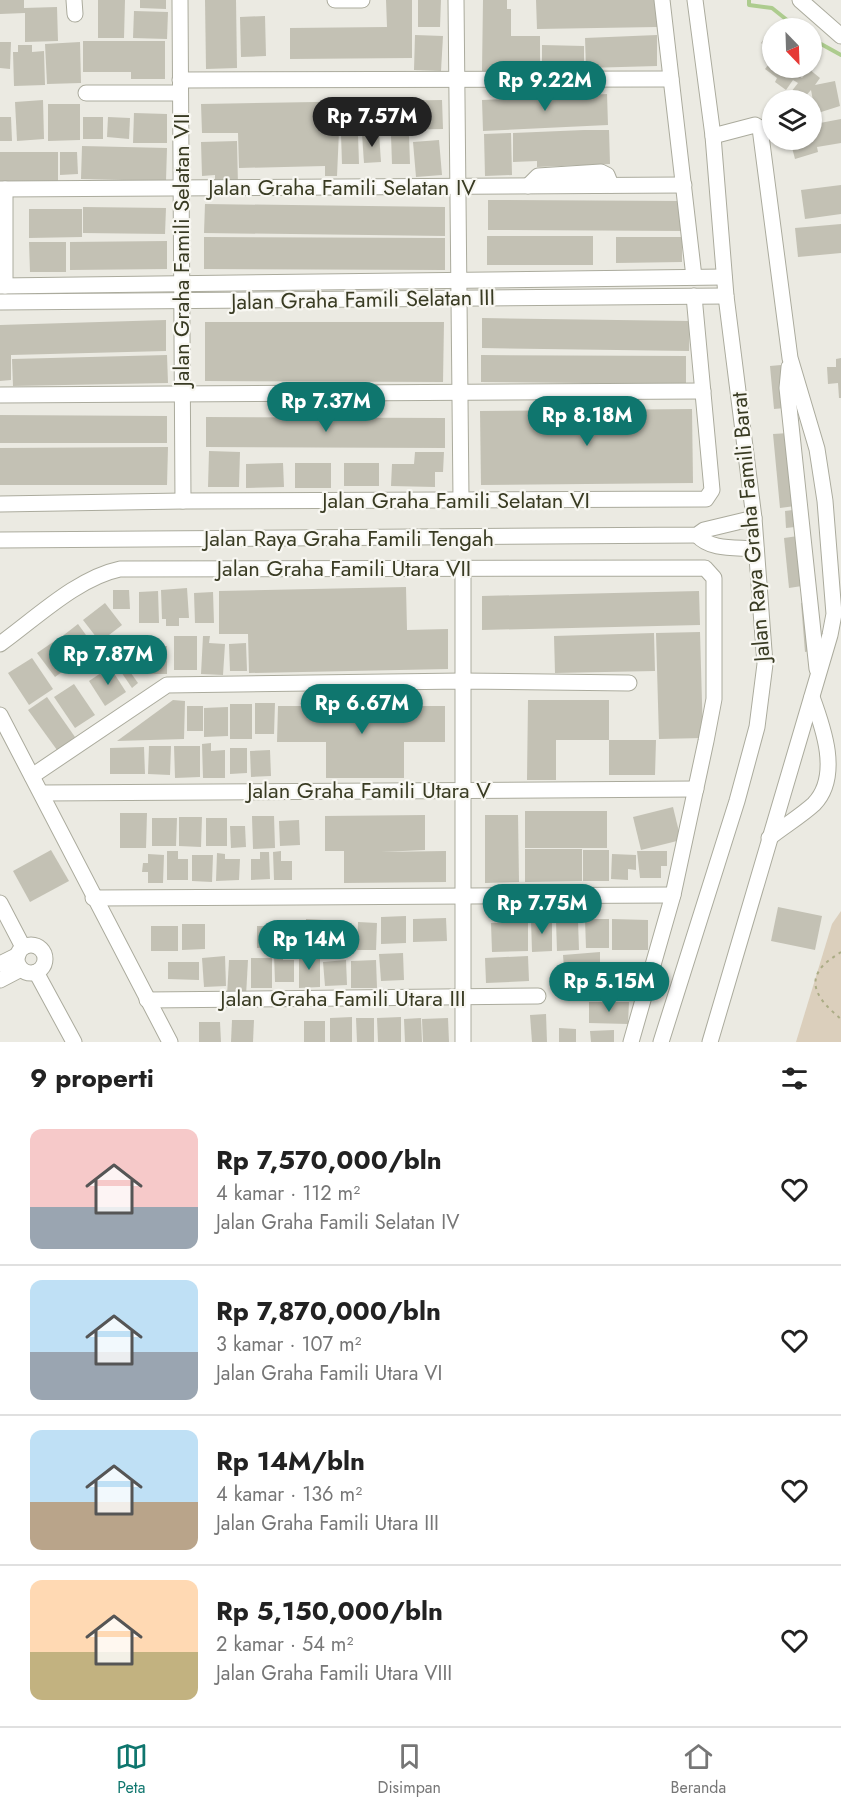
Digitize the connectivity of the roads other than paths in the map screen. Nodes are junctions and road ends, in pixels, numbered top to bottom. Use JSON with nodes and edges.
{"nodes":[{"id":1,"x":180,"y":0,"type":"edge"},
{"id":2,"x":335,"y":0,"type":"edge"},
{"id":3,"x":362,"y":0,"type":"edge"},
{"id":4,"x":456,"y":0,"type":"edge"},
{"id":5,"x":662,"y":0,"type":"edge"},
{"id":6,"x":695,"y":0,"type":"edge"},
{"id":7,"x":800,"y":0,"type":"edge"},
{"id":8,"x":841,"y":36,"type":"edge"},
{"id":9,"x":671,"y":79,"type":"junction"},
{"id":10,"x":457,"y":80,"type":"junction"},
{"id":11,"x":180,"y":87,"type":"junction"},
{"id":12,"x":86,"y":93,"type":"dead end"},
{"id":13,"x":713,"y":136,"type":"junction"},
{"id":14,"x":684,"y":185,"type":"junction"},
{"id":15,"x":458,"y":186,"type":"junction"},
{"id":16,"x":181,"y":188,"type":"junction"},
{"id":17,"x":3,"y":189,"type":"edge"},
{"id":18,"x":694,"y":277,"type":"junction"},
{"id":19,"x":724,"y":277,"type":"junction"},
{"id":20,"x":459,"y":280,"type":"junction"},
{"id":21,"x":182,"y":284,"type":"junction"},
{"id":22,"x":2,"y":286,"type":"edge"},
{"id":23,"x":694,"y":296,"type":"junction"},
{"id":24,"x":726,"y":296,"type":"junction"},
{"id":25,"x":459,"y":298,"type":"junction"},
{"id":26,"x":182,"y":301,"type":"junction"},
{"id":27,"x":0,"y":302,"type":"edge"},
{"id":28,"x":790,"y":358,"type":"junction"},
{"id":29,"x":703,"y":391,"type":"junction"},
{"id":30,"x":460,"y":393,"type":"junction"},
{"id":31,"x":182,"y":394,"type":"junction"},
{"id":32,"x":0,"y":395,"type":"edge"},
{"id":33,"x":461,"y":499,"type":"junction"},
{"id":34,"x":183,"y":501,"type":"junction"},
{"id":35,"x":0,"y":504,"type":"edge"},
{"id":36,"x":754,"y":518,"type":"junction"},
{"id":37,"x":697,"y":535,"type":"junction"},
{"id":38,"x":0,"y":540,"type":"edge"},
{"id":39,"x":756,"y":549,"type":"junction"},
{"id":40,"x":463,"y":568,"type":"junction"},
{"id":41,"x":0,"y":644,"type":"edge"},
{"id":42,"x":818,"y":678,"type":"junction"},
{"id":43,"x":462,"y":681,"type":"junction"},
{"id":44,"x":629,"y":683,"type":"dead end"},
{"id":45,"x":812,"y":697,"type":"junction"},
{"id":46,"x":0,"y":715,"type":"edge"},
{"id":47,"x":32,"y":776,"type":"junction"},
{"id":48,"x":462,"y":789,"type":"junction"},
{"id":49,"x":696,"y":789,"type":"junction"},
{"id":50,"x":42,"y":793,"type":"junction"},
{"id":51,"x":769,"y":838,"type":"junction"},
{"id":52,"x":463,"y":895,"type":"junction"},
{"id":53,"x":673,"y":895,"type":"junction"},
{"id":54,"x":93,"y":898,"type":"junction"},
{"id":55,"x":0,"y":903,"type":"edge"},
{"id":56,"x":25,"y":961,"type":"junction"},
{"id":57,"x":0,"y":964,"type":"edge"},
{"id":58,"x":0,"y":980,"type":"edge"},
{"id":59,"x":538,"y":996,"type":"dead end"},
{"id":60,"x":463,"y":998,"type":"junction"},
{"id":61,"x":147,"y":1000,"type":"junction"},
{"id":62,"x":74,"y":1042,"type":"edge"},
{"id":63,"x":170,"y":1042,"type":"edge"},
{"id":64,"x":463,"y":1042,"type":"edge"},
{"id":65,"x":631,"y":1042,"type":"edge"},
{"id":66,"x":661,"y":1042,"type":"edge"},
{"id":67,"x":710,"y":1042,"type":"edge"}],
"edges":[{"from":1,"to":11,"type":"street","name":"Jalan Graha Famili Selatan VII"},
{"from":2,"to":3,"type":"street"},
{"from":4,"to":10,"type":"street"},
{"from":5,"to":9,"type":"street"},
{"from":6,"to":13,"type":"street","name":"Jalan Raya Graha Famili Barat"},
{"from":7,"to":8,"type":"street"},
{"from":9,"to":10,"type":"street"},
{"from":9,"to":14,"type":"street"},
{"from":10,"to":11,"type":"street"},
{"from":10,"to":15,"type":"street"},
{"from":11,"to":12,"type":"street"},
{"from":11,"to":16,"type":"street","name":"Jalan Graha Famili Selatan VII"},
{"from":13,"to":19,"type":"street","name":"Jalan Raya Graha Famili Barat"},
{"from":13,"to":28,"type":"street"},
{"from":14,"to":15,"type":"street","name":"Jalan Graha Famili Selatan IV"},
{"from":14,"to":18,"type":"street"},
{"from":15,"to":16,"type":"street","name":"Jalan Graha Famili Selatan IV"},
{"from":15,"to":20,"type":"street"},
{"from":16,"to":17,"type":"street","name":"Jalan Graha Famili Selatan IV"},
{"from":16,"to":21,"type":"street","name":"Jalan Graha Famili Selatan VII"},
{"from":17,"to":22,"type":"street"},
{"from":18,"to":19,"type":"street","name":"Jalan Graha Famili Selatan III"},
{"from":18,"to":20,"type":"street","name":"Jalan Graha Famili Selatan III"},
{"from":19,"to":24,"type":"street","name":"Jalan Raya Graha Famili Barat"},
{"from":20,"to":21,"type":"street","name":"Jalan Graha Famili Selatan III"},
{"from":20,"to":25,"type":"street"},
{"from":21,"to":22,"type":"street","name":"Jalan Graha Famili Selatan III"},
{"from":21,"to":26,"type":"street","name":"Jalan Graha Famili Selatan VII"},
{"from":23,"to":24,"type":"street","name":"Jalan Graha Famili Selatan III"},
{"from":23,"to":25,"type":"street","name":"Jalan Graha Famili Selatan III"},
{"from":23,"to":29,"type":"street","name":"Jalan Graha Famili Selatan VI"},
{"from":24,"to":36,"type":"street","name":"Jalan Raya Graha Famili Barat"},
{"from":25,"to":26,"type":"street","name":"Jalan Graha Famili Selatan III"},
{"from":25,"to":30,"type":"street"},
{"from":26,"to":27,"type":"street","name":"Jalan Graha Famili Selatan III"},
{"from":26,"to":31,"type":"street","name":"Jalan Graha Famili Selatan VII"},
{"from":28,"to":42,"type":"street"},
{"from":28,"to":42,"type":"street"},
{"from":29,"to":30,"type":"street"},
{"from":29,"to":33,"type":"street","name":"Jalan Graha Famili Selatan VI"},
{"from":30,"to":31,"type":"street"},
{"from":30,"to":33,"type":"street"},
{"from":31,"to":32,"type":"street"},
{"from":31,"to":34,"type":"street","name":"Jalan Graha Famili Selatan VII"},
{"from":33,"to":34,"type":"street","name":"Jalan Graha Famili Selatan VI"},
{"from":34,"to":35,"type":"street","name":"Jalan Graha Famili Selatan VI"},
{"from":36,"to":37,"type":"street","name":"Jalan Raya Graha Famili Tengah"},
{"from":36,"to":39,"type":"street","name":"Jalan Raya Graha Famili Barat"},
{"from":37,"to":38,"type":"street","name":"Jalan Raya Graha Famili Tengah"},
{"from":37,"to":39,"type":"street","name":"Jalan Raya Graha Famili Tengah"},
{"from":39,"to":66,"type":"street","name":"Jalan Raya Graha Famili Barat"},
{"from":40,"to":41,"type":"street","name":"Jalan Graha Famili Utara VII"},
{"from":40,"to":43,"type":"street"},
{"from":40,"to":49,"type":"street","name":"Jalan Graha Famili Utara VII"},
{"from":42,"to":45,"type":"street"},
{"from":43,"to":44,"type":"street"},
{"from":43,"to":47,"type":"street"},
{"from":43,"to":48,"type":"street"},
{"from":45,"to":51,"type":"street"},
{"from":45,"to":51,"type":"street"},
{"from":46,"to":47,"type":"street"},
{"from":47,"to":50,"type":"street"},
{"from":48,"to":49,"type":"street","name":"Jalan Graha Famili Utara V"},
{"from":48,"to":50,"type":"street","name":"Jalan Graha Famili Utara V"},
{"from":48,"to":52,"type":"street"},
{"from":49,"to":53,"type":"street"},
{"from":50,"to":54,"type":"street"},
{"from":51,"to":67,"type":"street"},
{"from":52,"to":53,"type":"street"},
{"from":52,"to":54,"type":"street"},
{"from":52,"to":60,"type":"street"},
{"from":53,"to":65,"type":"street"},
{"from":54,"to":61,"type":"street"},
{"from":55,"to":56,"type":"street"},
{"from":56,"to":57,"type":"street"},
{"from":56,"to":58,"type":"street"},
{"from":56,"to":62,"type":"street"},
{"from":59,"to":60,"type":"street","name":"Jalan Graha Famili Utara III"},
{"from":60,"to":61,"type":"street","name":"Jalan Graha Famili Utara III"},
{"from":60,"to":64,"type":"street"},
{"from":61,"to":63,"type":"street"}]}
